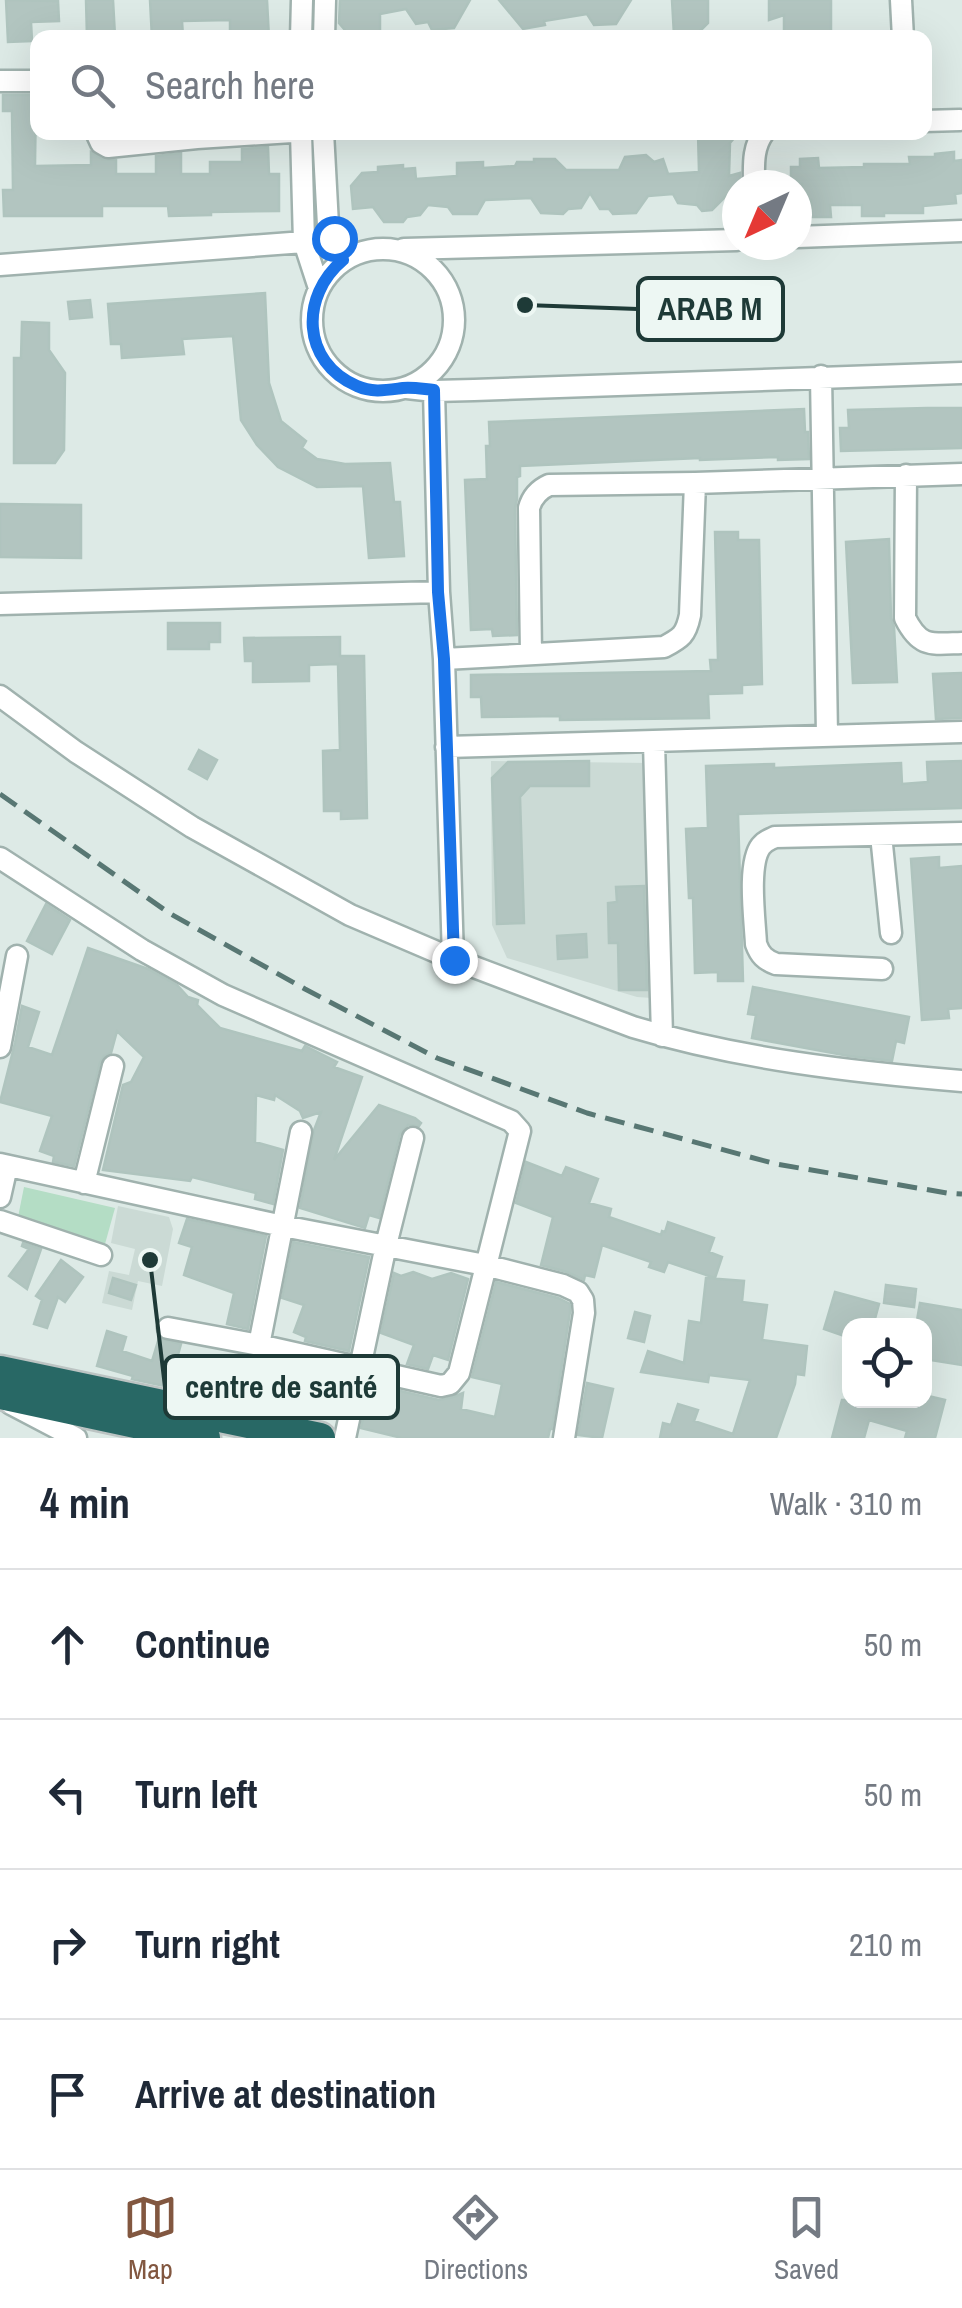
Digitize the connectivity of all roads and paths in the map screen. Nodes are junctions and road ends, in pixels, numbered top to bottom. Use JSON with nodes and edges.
{"nodes":[{"id":1,"x":302,"y":0,"type":"edge"},
{"id":2,"x":324,"y":0,"type":"edge"},
{"id":3,"x":902,"y":0,"type":"edge"},
{"id":4,"x":302,"y":30,"type":"edge"},
{"id":5,"x":324,"y":30,"type":"edge"},
{"id":6,"x":902,"y":30,"type":"edge"},
{"id":7,"x":0,"y":81,"type":"edge"},
{"id":8,"x":30,"y":81,"type":"edge"},
{"id":9,"x":960,"y":120,"type":"edge"},
{"id":10,"x":932,"y":121,"type":"edge"},
{"id":11,"x":100,"y":140,"type":"edge"},
{"id":12,"x":160,"y":140,"type":"edge"},
{"id":13,"x":300,"y":140,"type":"edge"},
{"id":14,"x":323,"y":140,"type":"edge"},
{"id":15,"x":758,"y":140,"type":"edge"},
{"id":16,"x":754,"y":170,"type":"edge"},
{"id":17,"x":962,"y":231,"type":"edge"},
{"id":18,"x":812,"y":237,"type":"edge"},
{"id":19,"x":334,"y":238,"type":"junction"},
{"id":20,"x":722,"y":240,"type":"edge"},
{"id":21,"x":304,"y":242,"type":"junction"},
{"id":22,"x":397,"y":249,"type":"junction"},
{"id":23,"x":343,"y":260,"type":"junction"},
{"id":24,"x":0,"y":265,"type":"edge"},
{"id":25,"x":319,"y":288,"type":"junction"},
{"id":26,"x":962,"y":373,"type":"edge"},
{"id":27,"x":821,"y":376,"type":"junction"},
{"id":28,"x":406,"y":388,"type":"junction"},
{"id":29,"x":434,"y":390,"type":"junction"},
{"id":30,"x":962,"y":474,"type":"edge"},
{"id":31,"x":906,"y":475,"type":"junction"},
{"id":32,"x":824,"y":479,"type":"junction"},
{"id":33,"x":695,"y":482,"type":"junction"},
{"id":34,"x":438,"y":592,"type":"junction"},
{"id":35,"x":0,"y":604,"type":"edge"},
{"id":36,"x":962,"y":643,"type":"edge"},
{"id":37,"x":530,"y":654,"type":"junction"},
{"id":38,"x":444,"y":659,"type":"junction"},
{"id":39,"x":0,"y":696,"type":"edge"},
{"id":40,"x":962,"y":732,"type":"edge"},
{"id":41,"x":827,"y":735,"type":"junction"},
{"id":42,"x":654,"y":742,"type":"junction"},
{"id":43,"x":446,"y":747,"type":"junction"},
{"id":44,"x":962,"y":832,"type":"edge"},
{"id":45,"x":881,"y":835,"type":"junction"},
{"id":46,"x":0,"y":858,"type":"edge"},
{"id":47,"x":891,"y":932,"type":"dead end"},
{"id":48,"x":18,"y":956,"type":"dead end"},
{"id":49,"x":454,"y":960,"type":"junction"},
{"id":50,"x":882,"y":968,"type":"dead end"},
{"id":51,"x":662,"y":1036,"type":"junction"},
{"id":52,"x":0,"y":1047,"type":"edge"},
{"id":53,"x":113,"y":1066,"type":"dead end"},
{"id":54,"x":962,"y":1081,"type":"edge"},
{"id":55,"x":301,"y":1132,"type":"dead end"},
{"id":56,"x":413,"y":1138,"type":"dead end"},
{"id":57,"x":4,"y":1165,"type":"edge"},
{"id":58,"x":84,"y":1183,"type":"junction"},
{"id":59,"x":0,"y":1197,"type":"edge"},
{"id":60,"x":0,"y":1221,"type":"edge"},
{"id":61,"x":283,"y":1226,"type":"junction"},
{"id":62,"x":386,"y":1245,"type":"junction"},
{"id":63,"x":100,"y":1255,"type":"dead end"},
{"id":64,"x":485,"y":1265,"type":"junction"},
{"id":65,"x":168,"y":1328,"type":"dead end"},
{"id":66,"x":260,"y":1344,"type":"junction"},
{"id":67,"x":359,"y":1368,"type":"junction"},
{"id":68,"x":0,"y":1370,"type":"edge"},
{"id":69,"x":0,"y":1396,"type":"edge"},
{"id":70,"x":76,"y":1438,"type":"edge"},
{"id":71,"x":206,"y":1438,"type":"edge"},
{"id":72,"x":320,"y":1438,"type":"edge"},
{"id":73,"x":346,"y":1438,"type":"edge"},
{"id":74,"x":564,"y":1438,"type":"edge"}],
"edges":[{"from":1,"to":4,"type":"street"},
{"from":2,"to":5,"type":"street"},
{"from":3,"to":6,"type":"street"},
{"from":7,"to":8,"type":"street"},
{"from":9,"to":10,"type":"street"},
{"from":11,"to":12,"type":"street"},
{"from":13,"to":21,"type":"street"},
{"from":14,"to":19,"type":"street"},
{"from":15,"to":16,"type":"street"},
{"from":17,"to":18,"type":"street"},
{"from":19,"to":21,"type":"street"},
{"from":19,"to":23,"type":"street"},
{"from":20,"to":22,"type":"street"},
{"from":21,"to":24,"type":"street"},
{"from":21,"to":25,"type":"street"},
{"from":22,"to":23,"type":"street"},
{"from":22,"to":28,"type":"street"},
{"from":23,"to":25,"type":"street"},
{"from":25,"to":28,"type":"street"},
{"from":26,"to":27,"type":"street"},
{"from":27,"to":29,"type":"street"},
{"from":27,"to":32,"type":"street"},
{"from":28,"to":29,"type":"street"},
{"from":29,"to":34,"type":"street"},
{"from":30,"to":31,"type":"street"},
{"from":31,"to":32,"type":"street"},
{"from":31,"to":36,"type":"street"},
{"from":32,"to":33,"type":"street"},
{"from":32,"to":41,"type":"street"},
{"from":33,"to":37,"type":"street"},
{"from":33,"to":37,"type":"street"},
{"from":34,"to":35,"type":"street"},
{"from":34,"to":38,"type":"street"},
{"from":37,"to":38,"type":"street"},
{"from":38,"to":43,"type":"street"},
{"from":39,"to":49,"type":"street"},
{"from":40,"to":41,"type":"street"},
{"from":41,"to":42,"type":"street"},
{"from":42,"to":43,"type":"street"},
{"from":42,"to":51,"type":"street"},
{"from":43,"to":49,"type":"street"},
{"from":44,"to":45,"type":"street"},
{"from":45,"to":47,"type":"street"},
{"from":45,"to":50,"type":"street"},
{"from":46,"to":64,"type":"street"},
{"from":48,"to":52,"type":"street"},
{"from":49,"to":51,"type":"street"},
{"from":51,"to":54,"type":"street"},
{"from":53,"to":58,"type":"street"},
{"from":55,"to":61,"type":"street"},
{"from":56,"to":62,"type":"street"},
{"from":57,"to":58,"type":"street"},
{"from":57,"to":59,"type":"street"},
{"from":58,"to":61,"type":"street"},
{"from":60,"to":63,"type":"street"},
{"from":61,"to":62,"type":"street"},
{"from":61,"to":66,"type":"street"},
{"from":62,"to":64,"type":"street"},
{"from":62,"to":67,"type":"street"},
{"from":64,"to":67,"type":"street"},
{"from":64,"to":74,"type":"street"},
{"from":65,"to":66,"type":"street"},
{"from":66,"to":67,"type":"street"},
{"from":67,"to":73,"type":"street"},
{"from":68,"to":72,"type":"highway"},
{"from":69,"to":70,"type":"street"},
{"from":69,"to":71,"type":"highway"}]}
